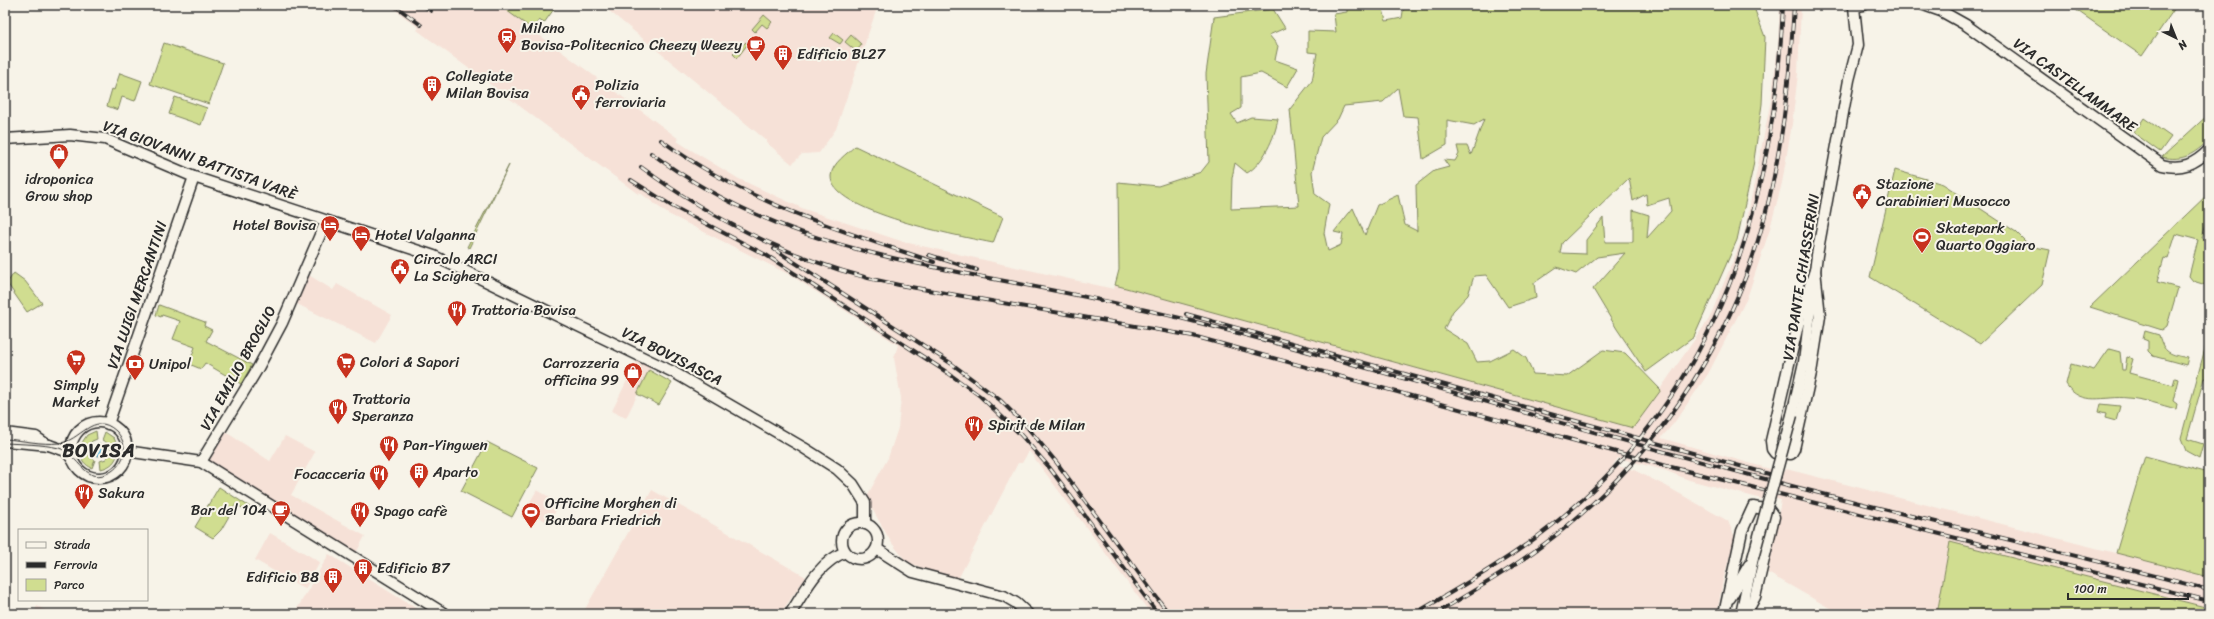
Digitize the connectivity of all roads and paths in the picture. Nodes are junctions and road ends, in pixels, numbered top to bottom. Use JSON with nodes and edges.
{"nodes":[{"id":1,"x":1864,"y":5,"type":"edge"},
{"id":2,"x":1924,"y":5,"type":"edge"},
{"id":3,"x":5,"y":139,"type":"edge"},
{"id":4,"x":2209,"y":150,"type":"edge"},
{"id":5,"x":194,"y":177,"type":"junction"},
{"id":6,"x":326,"y":221,"type":"junction"},
{"id":7,"x":427,"y":254,"type":"joint"},
{"id":8,"x":1815,"y":270,"type":"junction"},
{"id":9,"x":108,"y":424,"type":"junction"},
{"id":10,"x":78,"y":432,"type":"junction"},
{"id":11,"x":5,"y":433,"type":"edge"},
{"id":12,"x":7,"y":442,"type":"edge"},
{"id":13,"x":51,"y":445,"type":"junction"},
{"id":14,"x":126,"y":451,"type":"junction"},
{"id":15,"x":201,"y":462,"type":"junction"},
{"id":16,"x":74,"y":463,"type":"junction"},
{"id":17,"x":865,"y":524,"type":"junction"},
{"id":18,"x":877,"y":549,"type":"junction"},
{"id":19,"x":845,"y":552,"type":"junction"},
{"id":20,"x":1753,"y":558,"type":"junction"},
{"id":21,"x":1727,"y":602,"type":"junction"},
{"id":22,"x":445,"y":614,"type":"edge"},
{"id":23,"x":790,"y":614,"type":"edge"},
{"id":24,"x":1028,"y":614,"type":"edge"},
{"id":25,"x":1724,"y":614,"type":"edge"},
{"id":26,"x":1741,"y":614,"type":"edge"},
{"id":27,"x":1746,"y":614,"type":"edge"}],
"edges":[{"from":1,"to":8,"type":"street","name":"VIA DANTE CHIASSERINI"},
{"from":2,"to":4,"type":"street","name":"VIA CASTELLAMMARE"},
{"from":3,"to":5,"type":"street","name":"VIA GIOVANNI BATTISTA VARÈ"},
{"from":5,"to":6,"type":"street","name":"VIA GIOVANNI BATTISTA VARÈ"},
{"from":5,"to":9,"type":"street","name":"VIA LUIGI MERCANTINI"},
{"from":6,"to":7,"type":"street","name":"VIA GIOVANNI BATTISTA VARÈ"},
{"from":6,"to":15,"type":"street","name":"VIA EMILIO BROGLIO"},
{"from":7,"to":17,"type":"street","name":"VIA BOVISASCA"},
{"from":8,"to":8,"type":"street"},
{"from":8,"to":20,"type":"street","name":"VIA DANTE CHIASSERINI","bridge":true},
{"from":9,"to":10,"type":"street"},
{"from":9,"to":14,"type":"street"},
{"from":10,"to":13,"type":"street"},
{"from":10,"to":16,"type":"street"},
{"from":11,"to":13,"type":"street"},
{"from":12,"to":13,"type":"street"},
{"from":13,"to":16,"type":"street"},
{"from":14,"to":15,"type":"street"},
{"from":14,"to":16,"type":"street"},
{"from":15,"to":22,"type":"street"},
{"from":17,"to":18,"type":"street"},
{"from":17,"to":19,"type":"street"},
{"from":18,"to":19,"type":"street"},
{"from":18,"to":24,"type":"street"},
{"from":19,"to":23,"type":"street"},
{"from":20,"to":21,"type":"street","name":"VIA DANTE CHIASSERINI"},
{"from":20,"to":26,"type":"street","name":"VIA DANTE CHIASSERINI"},
{"from":21,"to":25,"type":"street"},
{"from":21,"to":27,"type":"street"}]}
